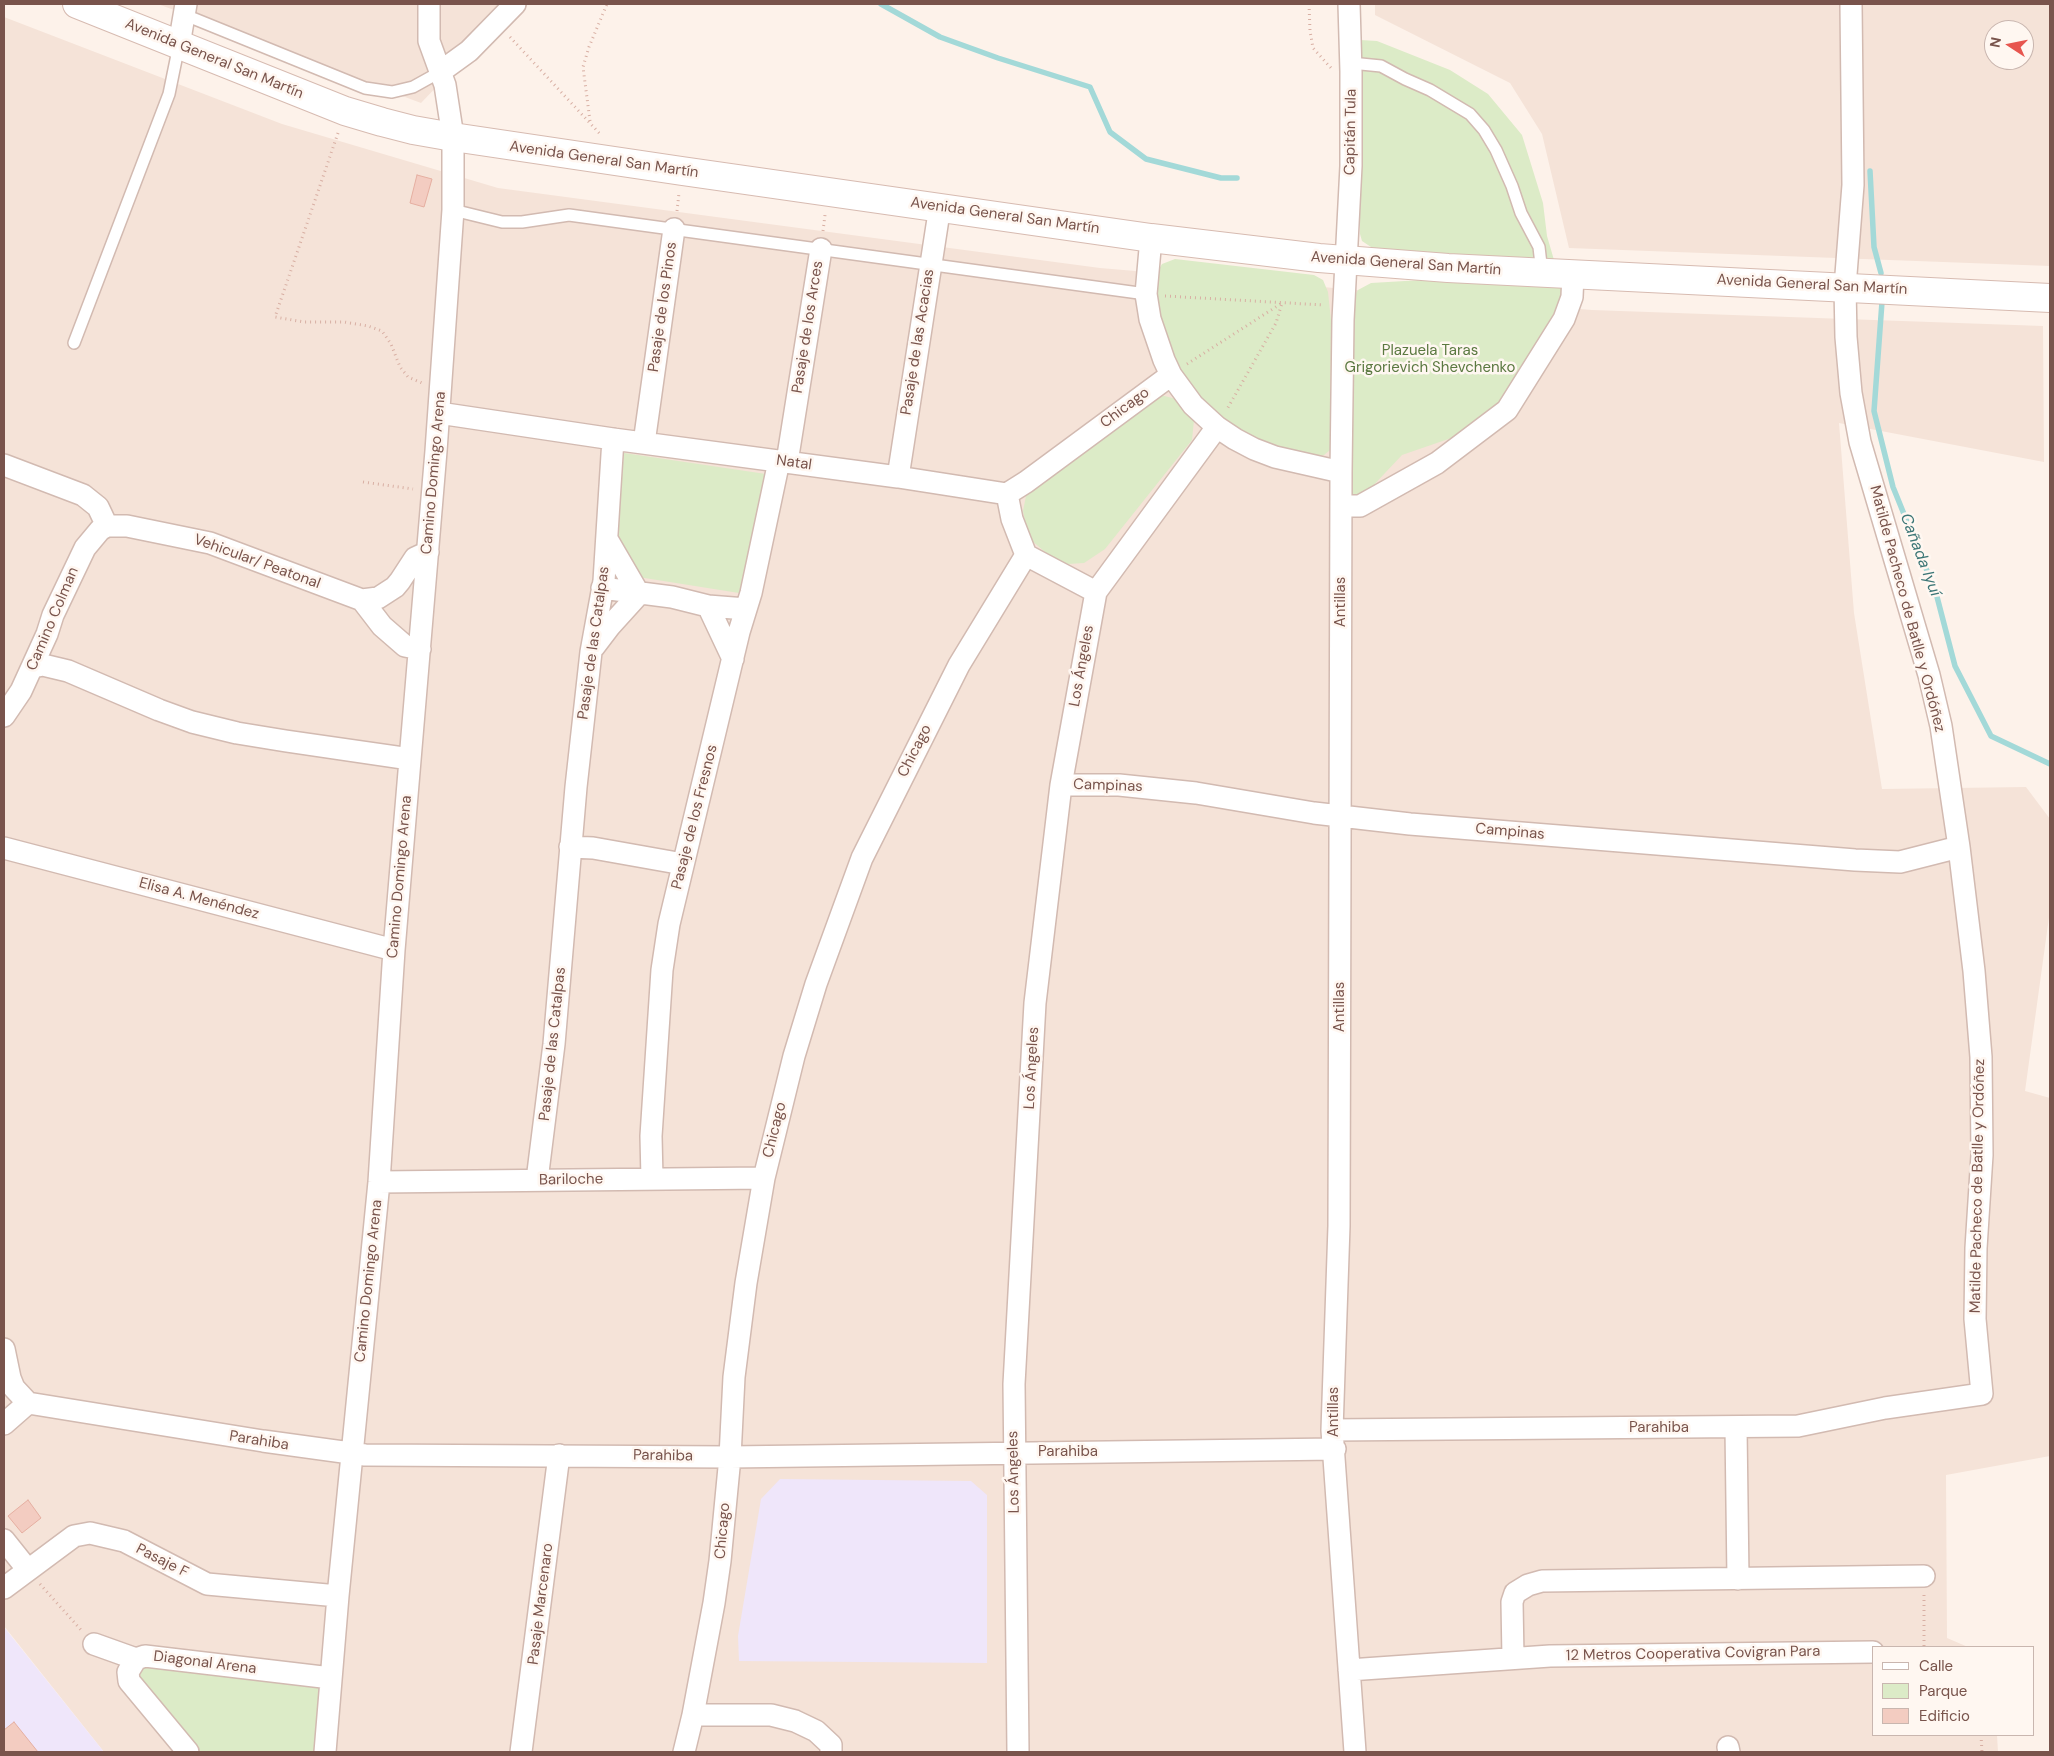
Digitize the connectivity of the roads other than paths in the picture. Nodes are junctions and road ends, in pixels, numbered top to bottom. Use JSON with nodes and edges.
{"nodes":[{"id":1,"x":76,"y":4,"type":"edge"},
{"id":2,"x":429,"y":4,"type":"edge"},
{"id":3,"x":515,"y":4,"type":"edge"},
{"id":4,"x":1349,"y":4,"type":"edge"},
{"id":5,"x":1851,"y":4,"type":"edge"},
{"id":6,"x":185,"y":10,"type":"edge"},
{"id":7,"x":179,"y":45,"type":"junction"},
{"id":8,"x":1351,"y":67,"type":"junction"},
{"id":9,"x":440,"y":72,"type":"junction"},
{"id":10,"x":453,"y":137,"type":"junction"},
{"id":11,"x":940,"y":206,"type":"junction"},
{"id":12,"x":453,"y":210,"type":"junction"},
{"id":13,"x":674,"y":229,"type":"junction"},
{"id":14,"x":1151,"y":238,"type":"junction"},
{"id":15,"x":821,"y":249,"type":"junction"},
{"id":16,"x":1346,"y":260,"type":"junction"},
{"id":17,"x":929,"y":266,"type":"junction"},
{"id":18,"x":1542,"y":273,"type":"junction"},
{"id":19,"x":1573,"y":274,"type":"junction"},
{"id":20,"x":1845,"y":287,"type":"junction"},
{"id":21,"x":1146,"y":294,"type":"junction"},
{"id":22,"x":2050,"y":298,"type":"edge"},
{"id":23,"x":74,"y":343,"type":"dead end"},
{"id":24,"x":1171,"y":375,"type":"junction"},
{"id":25,"x":439,"y":414,"type":"junction"},
{"id":26,"x":1217,"y":427,"type":"junction"},
{"id":27,"x":613,"y":439,"type":"junction"},
{"id":28,"x":644,"y":443,"type":"junction"},
{"id":29,"x":783,"y":462,"type":"junction"},
{"id":30,"x":4,"y":465,"type":"edge"},
{"id":31,"x":1341,"y":472,"type":"junction"},
{"id":32,"x":898,"y":477,"type":"junction"},
{"id":33,"x":1007,"y":494,"type":"junction"},
{"id":34,"x":1341,"y":506,"type":"junction"},
{"id":35,"x":107,"y":526,"type":"junction"},
{"id":36,"x":607,"y":538,"type":"junction"},
{"id":37,"x":428,"y":552,"type":"junction"},
{"id":38,"x":1026,"y":555,"type":"junction"},
{"id":39,"x":602,"y":588,"type":"junction"},
{"id":40,"x":1096,"y":592,"type":"junction"},
{"id":41,"x":639,"y":594,"type":"junction"},
{"id":42,"x":362,"y":600,"type":"junction"},
{"id":43,"x":708,"y":606,"type":"junction"},
{"id":44,"x":746,"y":609,"type":"junction"},
{"id":45,"x":420,"y":649,"type":"junction"},
{"id":46,"x":591,"y":652,"type":"junction"},
{"id":47,"x":733,"y":660,"type":"junction"},
{"id":48,"x":33,"y":666,"type":"junction"},
{"id":49,"x":4,"y":716,"type":"edge"},
{"id":50,"x":410,"y":759,"type":"junction"},
{"id":51,"x":1061,"y":785,"type":"junction"},
{"id":52,"x":1341,"y":816,"type":"junction"},
{"id":53,"x":570,"y":847,"type":"junction"},
{"id":54,"x":1959,"y":847,"type":"junction"},
{"id":55,"x":4,"y":848,"type":"edge"},
{"id":56,"x":683,"y":864,"type":"junction"},
{"id":57,"x":394,"y":950,"type":"junction"},
{"id":58,"x":764,"y":1178,"type":"junction"},
{"id":59,"x":652,"y":1179,"type":"junction"},
{"id":60,"x":537,"y":1180,"type":"junction"},
{"id":61,"x":379,"y":1182,"type":"junction"},
{"id":62,"x":4,"y":1349,"type":"edge"},
{"id":63,"x":1982,"y":1394,"type":"joint"},
{"id":64,"x":28,"y":1403,"type":"junction"},
{"id":65,"x":4,"y":1424,"type":"edge"},
{"id":66,"x":1736,"y":1428,"type":"junction"},
{"id":67,"x":1333,"y":1440,"type":"junction"},
{"id":68,"x":1014,"y":1452,"type":"junction"},
{"id":69,"x":352,"y":1454,"type":"junction"},
{"id":70,"x":559,"y":1455,"type":"junction"},
{"id":71,"x":730,"y":1457,"type":"junction"},
{"id":72,"x":4,"y":1540,"type":"edge"},
{"id":73,"x":28,"y":1570,"type":"junction"},
{"id":74,"x":1924,"y":1576,"type":"road end"},
{"id":75,"x":1738,"y":1579,"type":"junction"},
{"id":76,"x":4,"y":1588,"type":"edge"},
{"id":77,"x":338,"y":1596,"type":"junction"},
{"id":78,"x":94,"y":1644,"type":"road end"},
{"id":79,"x":1872,"y":1652,"type":"edge"},
{"id":80,"x":1513,"y":1658,"type":"junction"},
{"id":81,"x":136,"y":1659,"type":"junction"},
{"id":82,"x":1349,"y":1670,"type":"junction"},
{"id":83,"x":330,"y":1678,"type":"junction"},
{"id":84,"x":693,"y":1715,"type":"junction"},
{"id":85,"x":188,"y":1752,"type":"edge"},
{"id":86,"x":325,"y":1752,"type":"edge"},
{"id":87,"x":522,"y":1752,"type":"edge"},
{"id":88,"x":684,"y":1752,"type":"edge"},
{"id":89,"x":831,"y":1752,"type":"edge"},
{"id":90,"x":1018,"y":1752,"type":"edge"},
{"id":91,"x":1355,"y":1752,"type":"edge"}],
"edges":[{"from":1,"to":7,"type":"main road","name":"Avenida General San Martín"},
{"from":2,"to":9,"type":"street","name":"Camino Domingo Arena"},
{"from":3,"to":9,"type":"street"},
{"from":4,"to":8,"type":"street","name":"Capitán Tula"},
{"from":5,"to":20,"type":"street","name":"Matilde Pacheco de Batlle y Ordóñez"},
{"from":6,"to":7,"type":"street"},
{"from":6,"to":9,"type":"lane","name":"Avenida General San Martín"},
{"from":7,"to":10,"type":"main road","name":"Avenida General San Martín"},
{"from":7,"to":23,"type":"lane"},
{"from":8,"to":16,"type":"street","name":"Capitán Tula"},
{"from":8,"to":18,"type":"lane"},
{"from":9,"to":10,"type":"street","name":"Camino Domingo Arena"},
{"from":10,"to":11,"type":"main road","name":"Avenida General San Martín"},
{"from":10,"to":12,"type":"street","name":"Camino Domingo Arena"},
{"from":11,"to":14,"type":"main road","name":"Avenida General San Martín"},
{"from":11,"to":17,"type":"street","name":"Pasaje de las Acacias"},
{"from":12,"to":13,"type":"lane"},
{"from":12,"to":25,"type":"street","name":"Camino Domingo Arena"},
{"from":13,"to":15,"type":"lane"},
{"from":13,"to":28,"type":"street","name":"Pasaje de los Pinos"},
{"from":14,"to":16,"type":"main road","name":"Avenida General San Martín"},
{"from":14,"to":21,"type":"street"},
{"from":15,"to":17,"type":"lane"},
{"from":15,"to":29,"type":"street","name":"Pasaje de los Arces"},
{"from":16,"to":18,"type":"main road","name":"Avenida General San Martín"},
{"from":16,"to":31,"type":"street","name":"Antillas"},
{"from":17,"to":21,"type":"lane"},
{"from":17,"to":32,"type":"street","name":"Pasaje de las Acacias"},
{"from":18,"to":19,"type":"main road","name":"Avenida General San Martín"},
{"from":19,"to":20,"type":"main road","name":"Avenida General San Martín"},
{"from":19,"to":34,"type":"street"},
{"from":20,"to":22,"type":"main road","name":"Avenida General San Martín"},
{"from":20,"to":54,"type":"street","name":"Matilde Pacheco de Batlle y Ordóñez"},
{"from":21,"to":24,"type":"street"},
{"from":24,"to":26,"type":"street"},
{"from":24,"to":33,"type":"street","name":"Chicago"},
{"from":25,"to":27,"type":"street","name":"Natal"},
{"from":25,"to":37,"type":"street","name":"Camino Domingo Arena"},
{"from":26,"to":31,"type":"street"},
{"from":26,"to":40,"type":"street","name":"Los Ángeles"},
{"from":27,"to":28,"type":"street","name":"Natal"},
{"from":27,"to":36,"type":"street","name":"Pasaje de las Catalpas"},
{"from":28,"to":29,"type":"street","name":"Natal"},
{"from":29,"to":32,"type":"street","name":"Natal"},
{"from":29,"to":44,"type":"street","name":"Pasaje de los Fresnos"},
{"from":30,"to":35,"type":"street"},
{"from":31,"to":34,"type":"street","name":"Antillas"},
{"from":32,"to":33,"type":"street","name":"Natal"},
{"from":33,"to":38,"type":"street"},
{"from":34,"to":52,"type":"street","name":"Antillas"},
{"from":35,"to":42,"type":"street","name":"Vehicular/ Peatonal"},
{"from":35,"to":48,"type":"street","name":"Camino Colman"},
{"from":36,"to":39,"type":"street","name":"Pasaje de las Catalpas"},
{"from":36,"to":41,"type":"street"},
{"from":37,"to":42,"type":"street"},
{"from":37,"to":45,"type":"street","name":"Camino Domingo Arena"},
{"from":38,"to":40,"type":"street"},
{"from":38,"to":58,"type":"street","name":"Chicago"},
{"from":39,"to":41,"type":"street"},
{"from":39,"to":46,"type":"street","name":"Pasaje de las Catalpas"},
{"from":40,"to":51,"type":"street","name":"Los Ángeles"},
{"from":41,"to":43,"type":"street"},
{"from":41,"to":46,"type":"street"},
{"from":42,"to":45,"type":"street"},
{"from":43,"to":44,"type":"street"},
{"from":43,"to":47,"type":"street"},
{"from":44,"to":47,"type":"street","name":"Pasaje de los Fresnos"},
{"from":45,"to":50,"type":"street","name":"Camino Domingo Arena"},
{"from":46,"to":53,"type":"street","name":"Pasaje de las Catalpas"},
{"from":47,"to":56,"type":"street","name":"Pasaje de los Fresnos"},
{"from":48,"to":49,"type":"street","name":"Camino Colman"},
{"from":48,"to":50,"type":"street"},
{"from":50,"to":57,"type":"street","name":"Camino Domingo Arena"},
{"from":51,"to":52,"type":"street","name":"Campinas"},
{"from":51,"to":68,"type":"street","name":"Los Ángeles"},
{"from":52,"to":54,"type":"street","name":"Campinas"},
{"from":52,"to":67,"type":"street","name":"Antillas"},
{"from":53,"to":56,"type":"street"},
{"from":53,"to":60,"type":"street","name":"Pasaje de las Catalpas"},
{"from":54,"to":63,"type":"street","name":"Matilde Pacheco de Batlle y Ordóñez"},
{"from":55,"to":57,"type":"street","name":"Elisa A. Menéndez"},
{"from":56,"to":59,"type":"street","name":"Pasaje de los Fresnos"},
{"from":57,"to":61,"type":"street","name":"Camino Domingo Arena"},
{"from":58,"to":59,"type":"street","name":"Bariloche"},
{"from":58,"to":71,"type":"street","name":"Chicago"},
{"from":59,"to":60,"type":"street","name":"Bariloche"},
{"from":60,"to":61,"type":"street","name":"Bariloche"},
{"from":61,"to":69,"type":"street","name":"Camino Domingo Arena"},
{"from":62,"to":64,"type":"street"},
{"from":63,"to":66,"type":"street","name":"Parahiba"},
{"from":64,"to":65,"type":"street"},
{"from":64,"to":69,"type":"street","name":"Parahiba"},
{"from":66,"to":67,"type":"street","name":"Parahiba"},
{"from":66,"to":75,"type":"street"},
{"from":67,"to":68,"type":"street","name":"Parahiba"},
{"from":67,"to":82,"type":"street","name":"Antillas"},
{"from":68,"to":71,"type":"street","name":"Parahiba"},
{"from":68,"to":90,"type":"street","name":"Los Ángeles"},
{"from":69,"to":70,"type":"street","name":"Parahiba"},
{"from":69,"to":77,"type":"street","name":"Camino Domingo Arena"},
{"from":70,"to":71,"type":"street","name":"Parahiba"},
{"from":70,"to":87,"type":"street","name":"Pasaje Marcenaro"},
{"from":71,"to":84,"type":"street","name":"Chicago"},
{"from":72,"to":73,"type":"street"},
{"from":73,"to":76,"type":"street","name":"Pasaje F"},
{"from":73,"to":77,"type":"street","name":"Pasaje F"},
{"from":74,"to":75,"type":"street"},
{"from":75,"to":80,"type":"street"},
{"from":77,"to":83,"type":"street","name":"Camino Domingo Arena"},
{"from":78,"to":81,"type":"street"},
{"from":79,"to":80,"type":"street","name":"12 Metros Cooperativa Covigran Para"},
{"from":80,"to":82,"type":"street","name":"12 Metros Cooperativa Covigran Para"},
{"from":81,"to":83,"type":"street","name":"Diagonal Arena"},
{"from":81,"to":85,"type":"street","name":"Diagonal Arena"},
{"from":82,"to":91,"type":"street","name":"Antillas"},
{"from":83,"to":86,"type":"street","name":"Camino Domingo Arena"},
{"from":84,"to":88,"type":"street","name":"Chicago"},
{"from":84,"to":89,"type":"street"}]}
